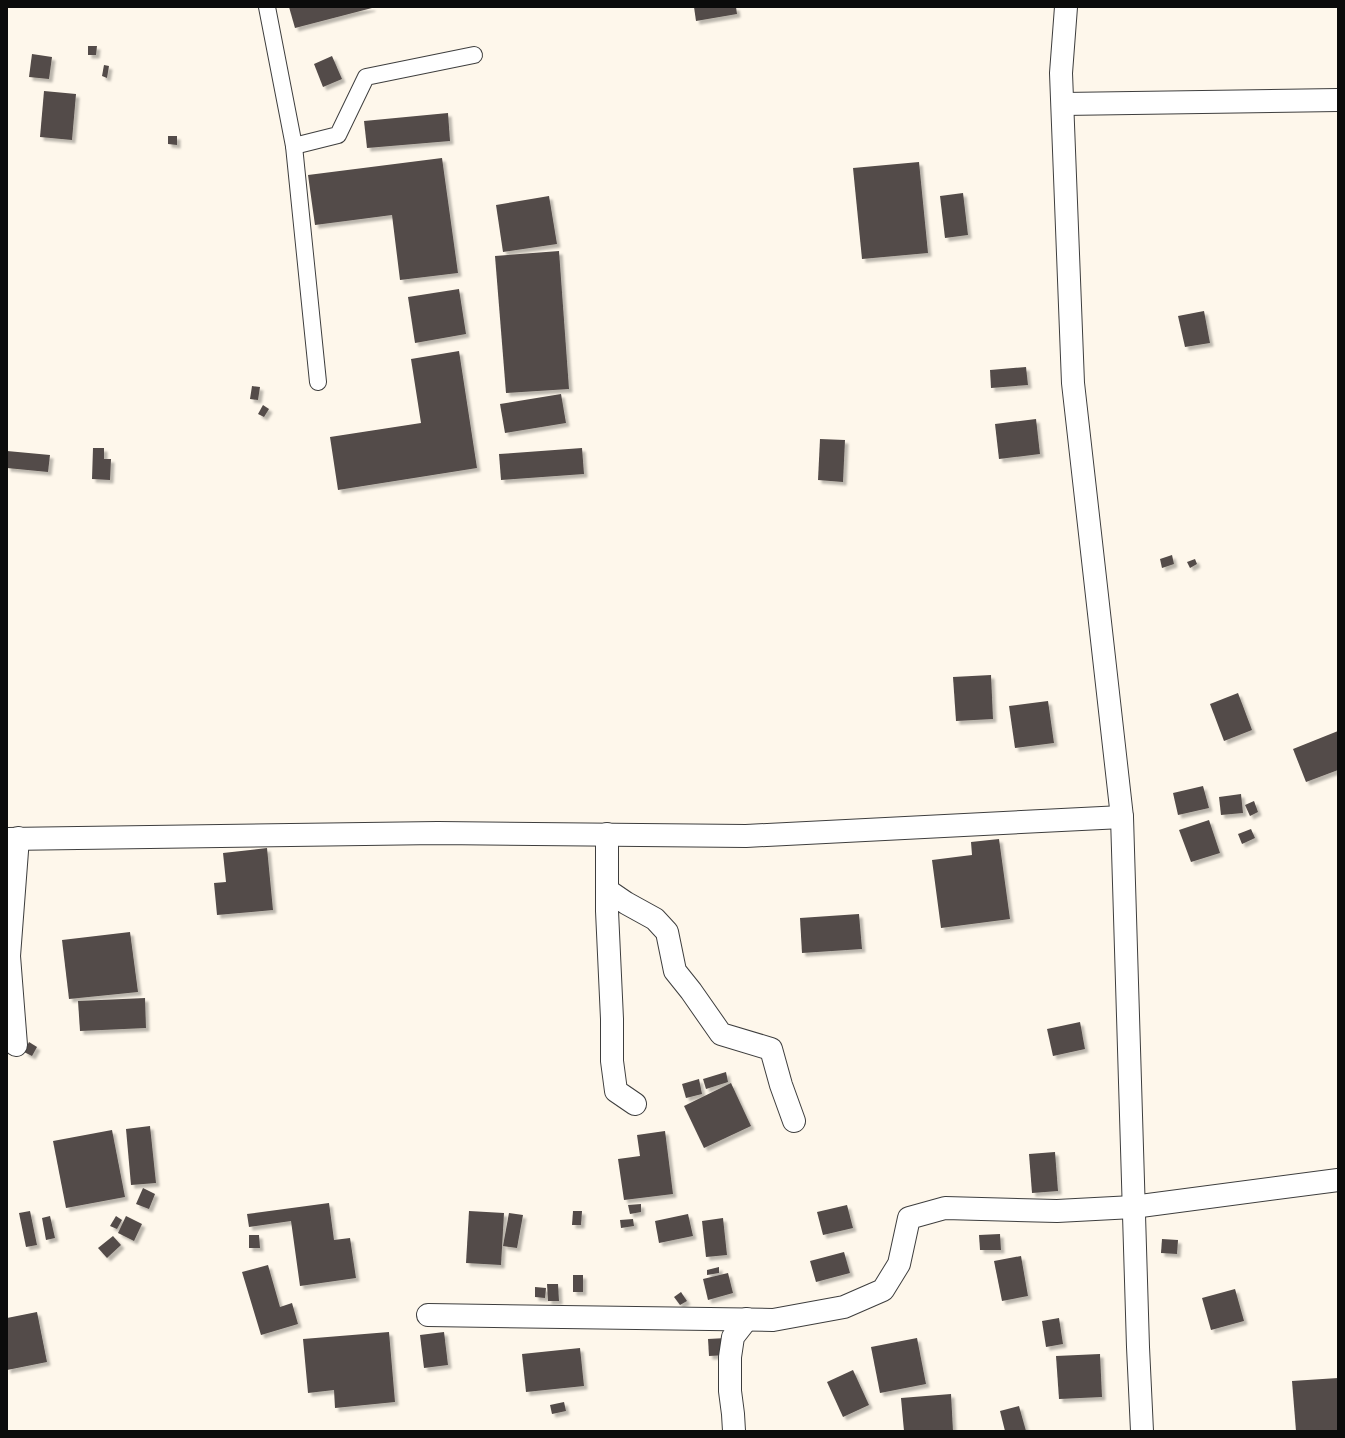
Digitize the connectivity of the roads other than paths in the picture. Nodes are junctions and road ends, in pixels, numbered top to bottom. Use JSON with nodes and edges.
{"nodes":[{"id":1,"x":267,"y":7,"type":"edge"},
{"id":2,"x":1066,"y":7,"type":"edge"},
{"id":3,"x":474,"y":55,"type":"dead end"},
{"id":4,"x":1338,"y":100,"type":"edge"},
{"id":5,"x":1062,"y":104,"type":"junction"},
{"id":6,"x":294,"y":146,"type":"junction"},
{"id":7,"x":318,"y":382,"type":"dead end"},
{"id":8,"x":1122,"y":817,"type":"junction"},
{"id":9,"x":606,"y":834,"type":"junction"},
{"id":10,"x":12,"y":838,"type":"edge"},
{"id":11,"x":607,"y":890,"type":"junction"},
{"id":12,"x":16,"y":1045,"type":"dead end"},
{"id":13,"x":634,"y":1104,"type":"dead end"},
{"id":14,"x":794,"y":1121,"type":"dead end"},
{"id":15,"x":1338,"y":1180,"type":"edge"},
{"id":16,"x":1134,"y":1207,"type":"junction"},
{"id":17,"x":428,"y":1315,"type":"dead end"},
{"id":18,"x":747,"y":1319,"type":"junction"},
{"id":19,"x":734,"y":1431,"type":"edge"},
{"id":20,"x":1142,"y":1431,"type":"edge"}],
"edges":[{"from":1,"to":6,"type":"lane"},
{"from":2,"to":5,"type":"street"},
{"from":3,"to":6,"type":"lane"},
{"from":4,"to":5,"type":"street"},
{"from":5,"to":8,"type":"street"},
{"from":6,"to":7,"type":"lane"},
{"from":8,"to":9,"type":"street"},
{"from":8,"to":16,"type":"street"},
{"from":9,"to":10,"type":"street"},
{"from":9,"to":11,"type":"street"},
{"from":10,"to":12,"type":"street"},
{"from":11,"to":13,"type":"street"},
{"from":11,"to":14,"type":"street"},
{"from":15,"to":16,"type":"street"},
{"from":16,"to":18,"type":"street"},
{"from":16,"to":20,"type":"street"},
{"from":17,"to":18,"type":"street"},
{"from":18,"to":19,"type":"street"}]}
